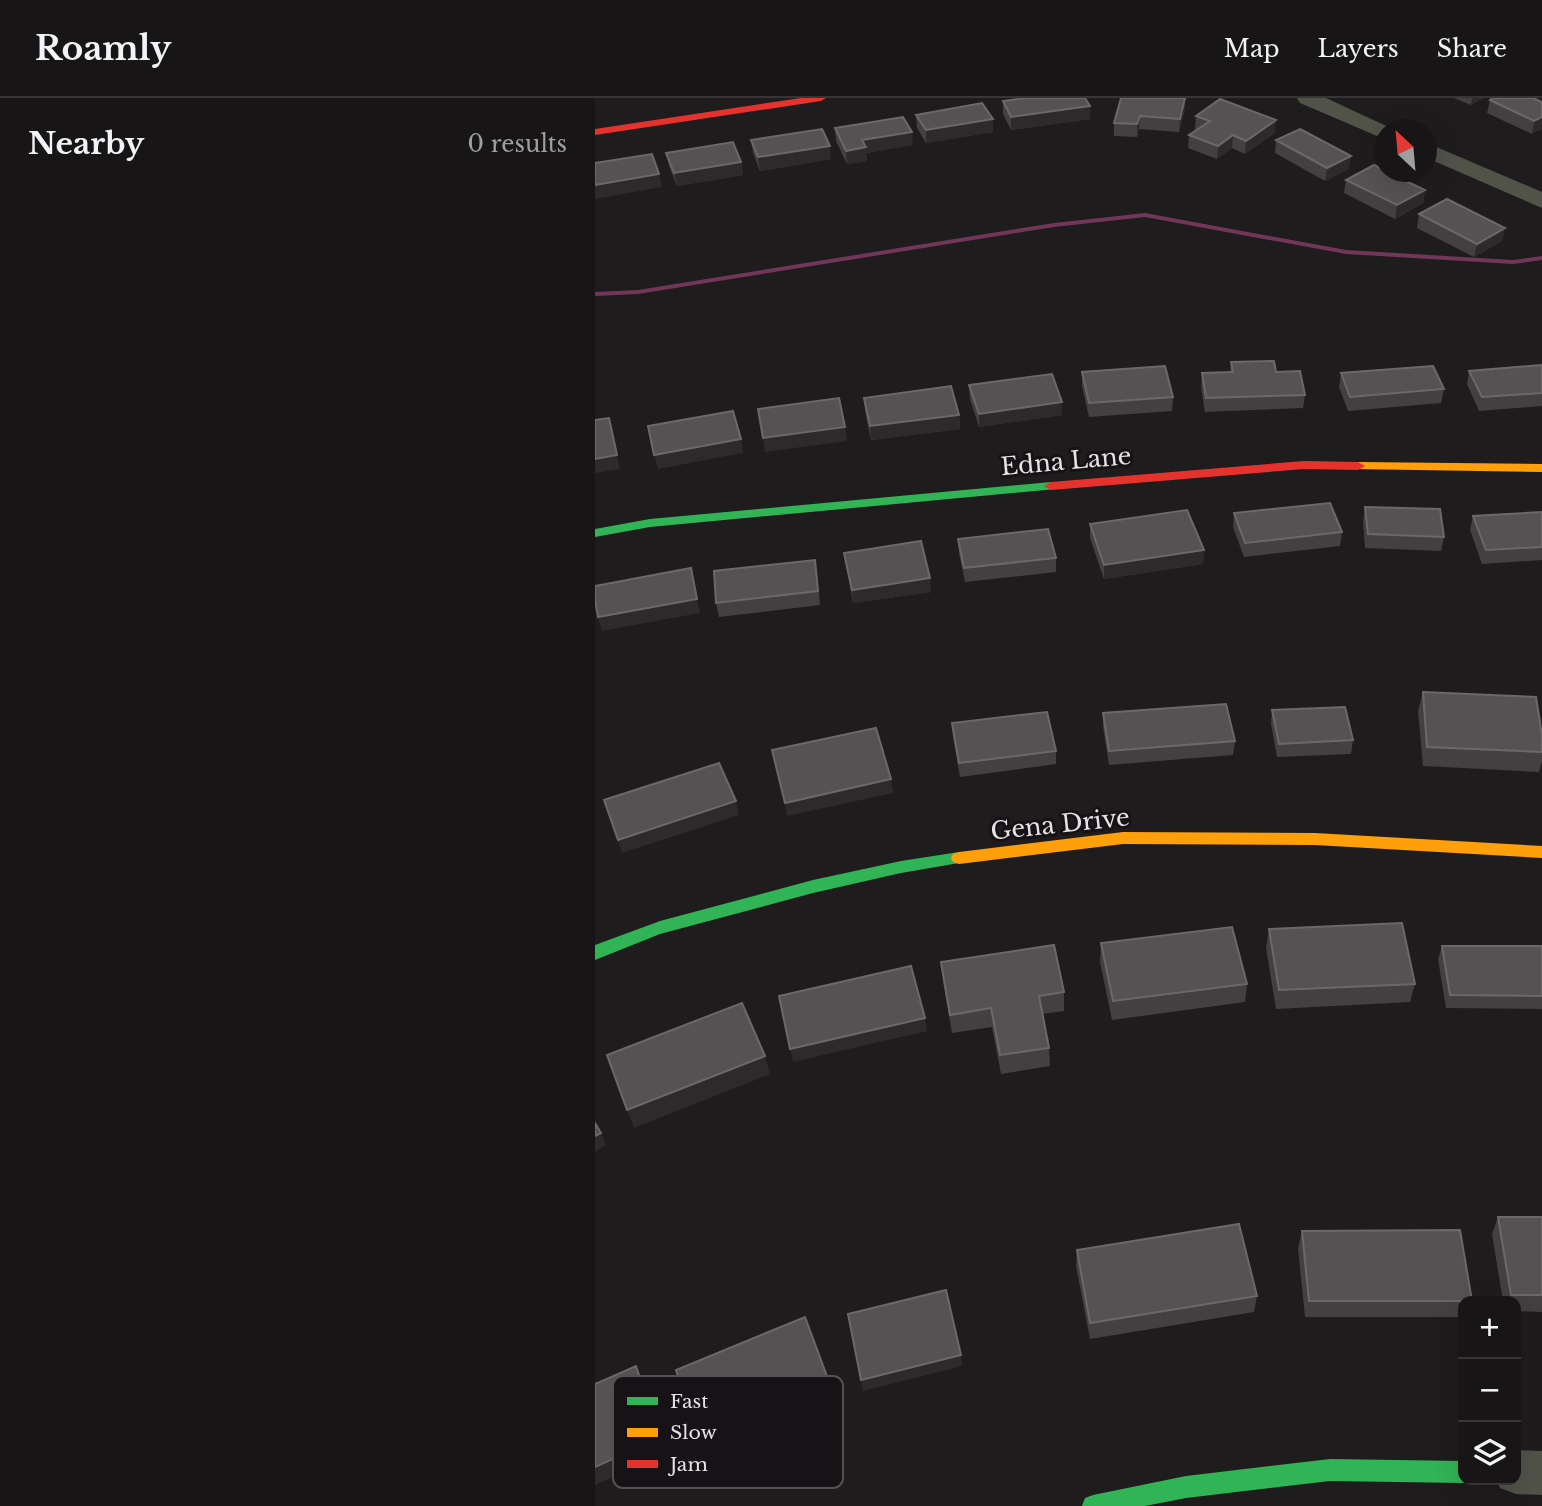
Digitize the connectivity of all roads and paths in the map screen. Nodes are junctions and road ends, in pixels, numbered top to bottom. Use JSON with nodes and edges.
{"nodes":[{"id":1,"x":821,"y":98,"type":"edge"},
{"id":2,"x":1308,"y":98,"type":"edge"},
{"id":3,"x":1374,"y":127,"type":"edge"},
{"id":4,"x":595,"y":132,"type":"edge"},
{"id":5,"x":1437,"y":155,"type":"edge"},
{"id":6,"x":1542,"y":201,"type":"edge"},
{"id":7,"x":1542,"y":468,"type":"edge"},
{"id":8,"x":595,"y":533,"type":"edge"},
{"id":9,"x":1542,"y":852,"type":"edge"},
{"id":10,"x":595,"y":953,"type":"edge"},
{"id":11,"x":1458,"y":1472,"type":"edge"},
{"id":12,"x":1521,"y":1472,"type":"edge"},
{"id":13,"x":1542,"y":1473,"type":"edge"},
{"id":14,"x":1093,"y":1506,"type":"edge"}],
"edges":[{"from":1,"to":4,"type":"street"},
{"from":2,"to":3,"type":"street"},
{"from":5,"to":6,"type":"street"},
{"from":7,"to":8,"type":"street","name":"Edna Lane"},
{"from":9,"to":10,"type":"street","name":"Gena Drive"},
{"from":11,"to":14,"type":"street"},
{"from":12,"to":13,"type":"street"}]}
